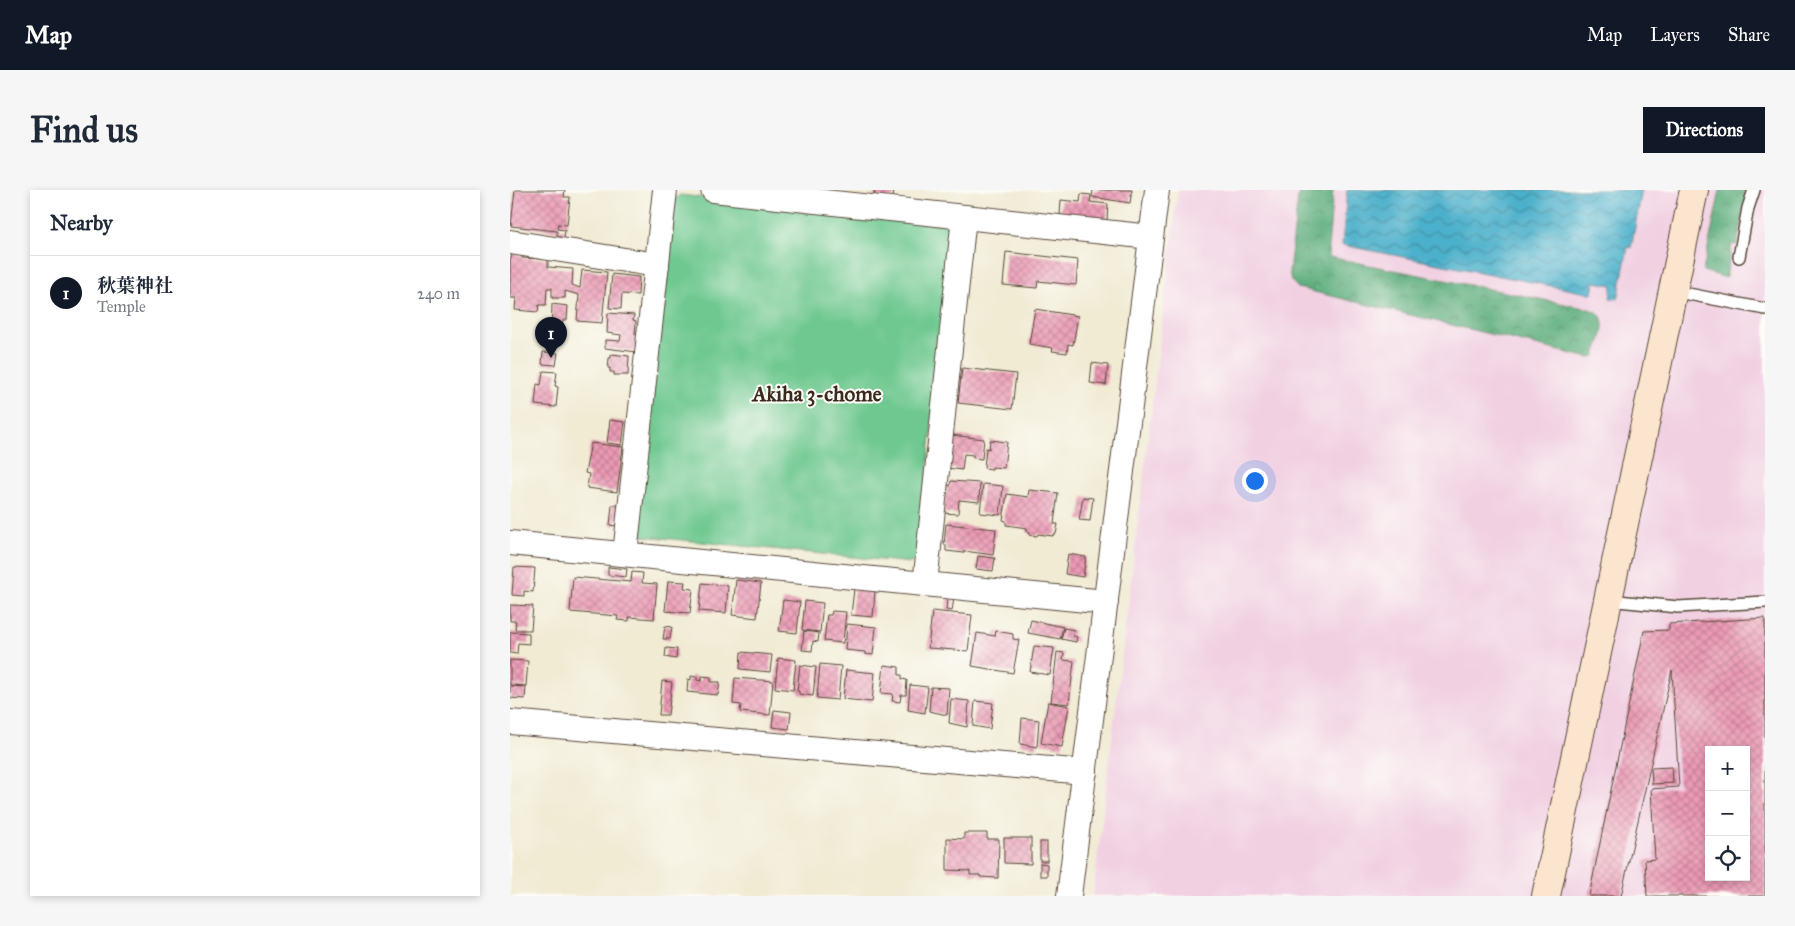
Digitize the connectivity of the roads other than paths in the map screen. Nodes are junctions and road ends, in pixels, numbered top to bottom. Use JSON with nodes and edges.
{"nodes":[{"id":1,"x":665,"y":190,"type":"edge"},
{"id":2,"x":713,"y":190,"type":"edge"},
{"id":3,"x":1157,"y":190,"type":"edge"},
{"id":4,"x":1694,"y":190,"type":"edge"},
{"id":5,"x":1754,"y":190,"type":"edge"},
{"id":6,"x":964,"y":217,"type":"junction"},
{"id":7,"x":1151,"y":237,"type":"junction"},
{"id":8,"x":510,"y":242,"type":"edge"},
{"id":9,"x":1739,"y":257,"type":"dead end"},
{"id":10,"x":657,"y":265,"type":"junction"},
{"id":11,"x":1673,"y":291,"type":"junction"},
{"id":12,"x":1765,"y":309,"type":"edge"},
{"id":13,"x":510,"y":543,"type":"edge"},
{"id":14,"x":625,"y":554,"type":"junction"},
{"id":15,"x":925,"y":584,"type":"junction"},
{"id":16,"x":1608,"y":600,"type":"junction"},
{"id":17,"x":1106,"y":602,"type":"junction"},
{"id":18,"x":1765,"y":602,"type":"edge"},
{"id":19,"x":510,"y":722,"type":"edge"},
{"id":20,"x":1085,"y":772,"type":"junction"},
{"id":21,"x":1069,"y":896,"type":"edge"},
{"id":22,"x":1546,"y":896,"type":"edge"}],
"edges":[{"from":1,"to":10,"type":"street"},
{"from":2,"to":6,"type":"street"},
{"from":3,"to":7,"type":"street"},
{"from":4,"to":11,"type":"street"},
{"from":5,"to":9,"type":"lane"},
{"from":6,"to":7,"type":"street"},
{"from":6,"to":15,"type":"street"},
{"from":7,"to":17,"type":"street"},
{"from":8,"to":10,"type":"street"},
{"from":10,"to":14,"type":"street"},
{"from":11,"to":12,"type":"lane"},
{"from":11,"to":16,"type":"street"},
{"from":13,"to":14,"type":"street"},
{"from":14,"to":15,"type":"street"},
{"from":15,"to":17,"type":"street"},
{"from":16,"to":18,"type":"lane"},
{"from":16,"to":22,"type":"street"},
{"from":17,"to":20,"type":"street"},
{"from":19,"to":20,"type":"street"},
{"from":20,"to":21,"type":"street"}]}
